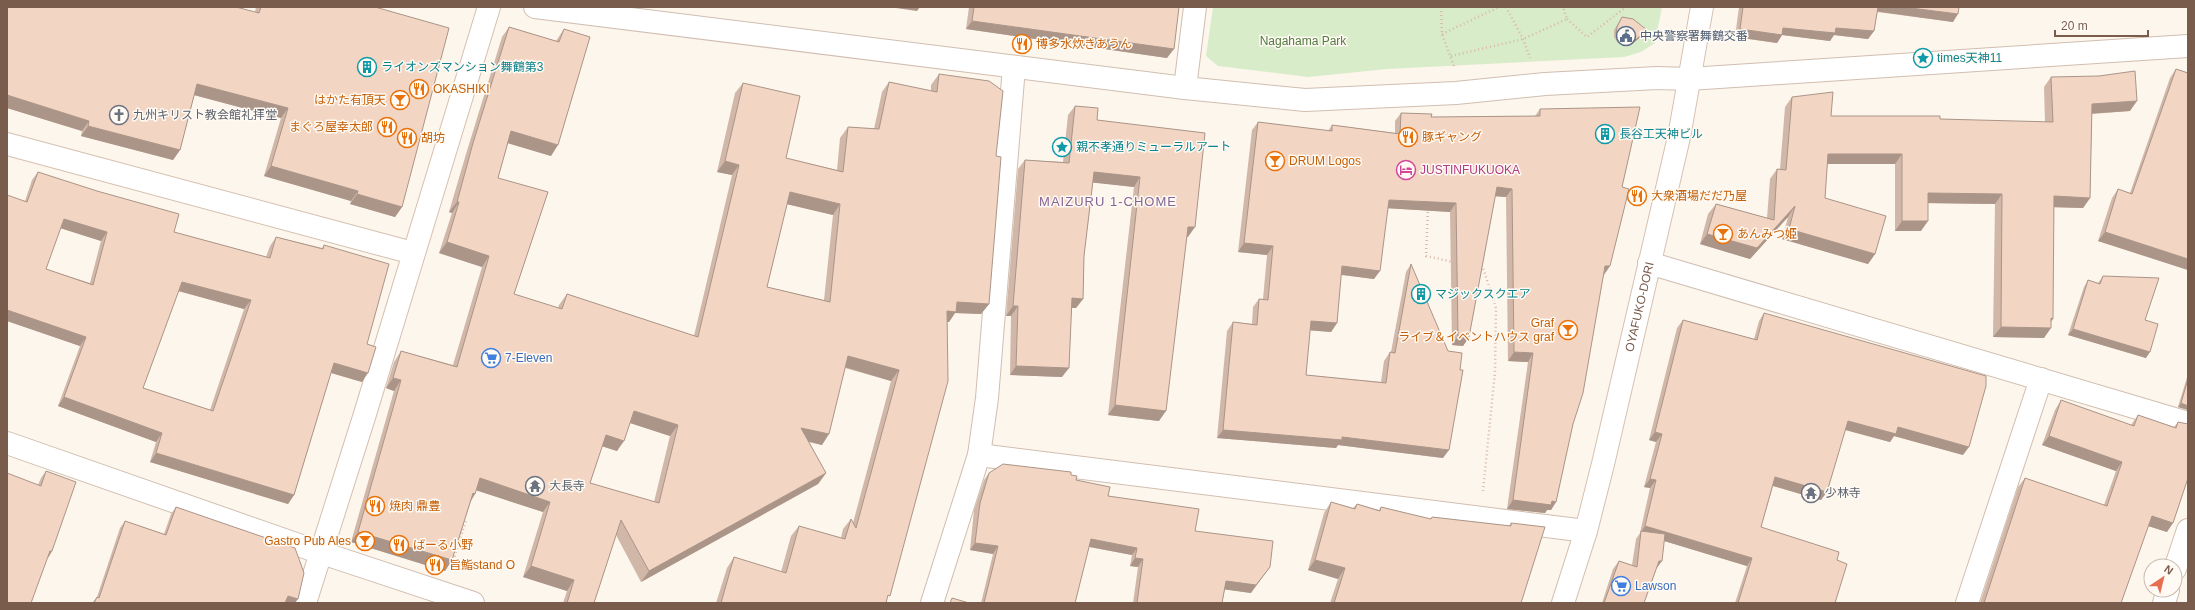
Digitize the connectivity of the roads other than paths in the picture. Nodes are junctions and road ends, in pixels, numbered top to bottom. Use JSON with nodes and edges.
{"nodes":[{"id":1,"x":489,"y":7,"type":"edge"},
{"id":2,"x":535,"y":7,"type":"edge"},
{"id":3,"x":1195,"y":7,"type":"edge"},
{"id":4,"x":1702,"y":7,"type":"edge"},
{"id":5,"x":2188,"y":46,"type":"edge"},
{"id":6,"x":1014,"y":67,"type":"junction"},
{"id":7,"x":1689,"y":80,"type":"junction"},
{"id":8,"x":1185,"y":88,"type":"junction"},
{"id":9,"x":7,"y":144,"type":"edge"},
{"id":10,"x":413,"y":253,"type":"junction"},
{"id":11,"x":1649,"y":263,"type":"junction"},
{"id":12,"x":2041,"y":379,"type":"junction"},
{"id":13,"x":2188,"y":423,"type":"edge"},
{"id":14,"x":7,"y":443,"type":"edge"},
{"id":15,"x":979,"y":455,"type":"junction"},
{"id":16,"x":2188,"y":530,"type":"edge"},
{"id":17,"x":1586,"y":531,"type":"junction"},
{"id":18,"x":322,"y":554,"type":"junction"},
{"id":19,"x":2179,"y":558,"type":"edge"},
{"id":20,"x":305,"y":603,"type":"edge"},
{"id":21,"x":473,"y":603,"type":"edge"},
{"id":22,"x":932,"y":603,"type":"edge"},
{"id":23,"x":1563,"y":603,"type":"edge"},
{"id":24,"x":1967,"y":603,"type":"edge"}],
"edges":[{"from":1,"to":10,"type":"street"},
{"from":2,"to":6,"type":"street"},
{"from":3,"to":8,"type":"street"},
{"from":4,"to":7,"type":"street","name":"OYAFUKO-DORI"},
{"from":5,"to":7,"type":"street"},
{"from":6,"to":8,"type":"street"},
{"from":6,"to":15,"type":"street"},
{"from":7,"to":8,"type":"street"},
{"from":7,"to":11,"type":"street","name":"OYAFUKO-DORI"},
{"from":9,"to":10,"type":"street"},
{"from":10,"to":18,"type":"street"},
{"from":11,"to":12,"type":"street"},
{"from":11,"to":17,"type":"street","name":"OYAFUKO-DORI"},
{"from":12,"to":13,"type":"street"},
{"from":12,"to":24,"type":"street"},
{"from":14,"to":18,"type":"street"},
{"from":15,"to":17,"type":"street"},
{"from":15,"to":22,"type":"street"},
{"from":16,"to":19,"type":"street"},
{"from":17,"to":23,"type":"street","name":"OYAFUKO-DORI"},
{"from":18,"to":20,"type":"street"},
{"from":18,"to":21,"type":"street"}]}
